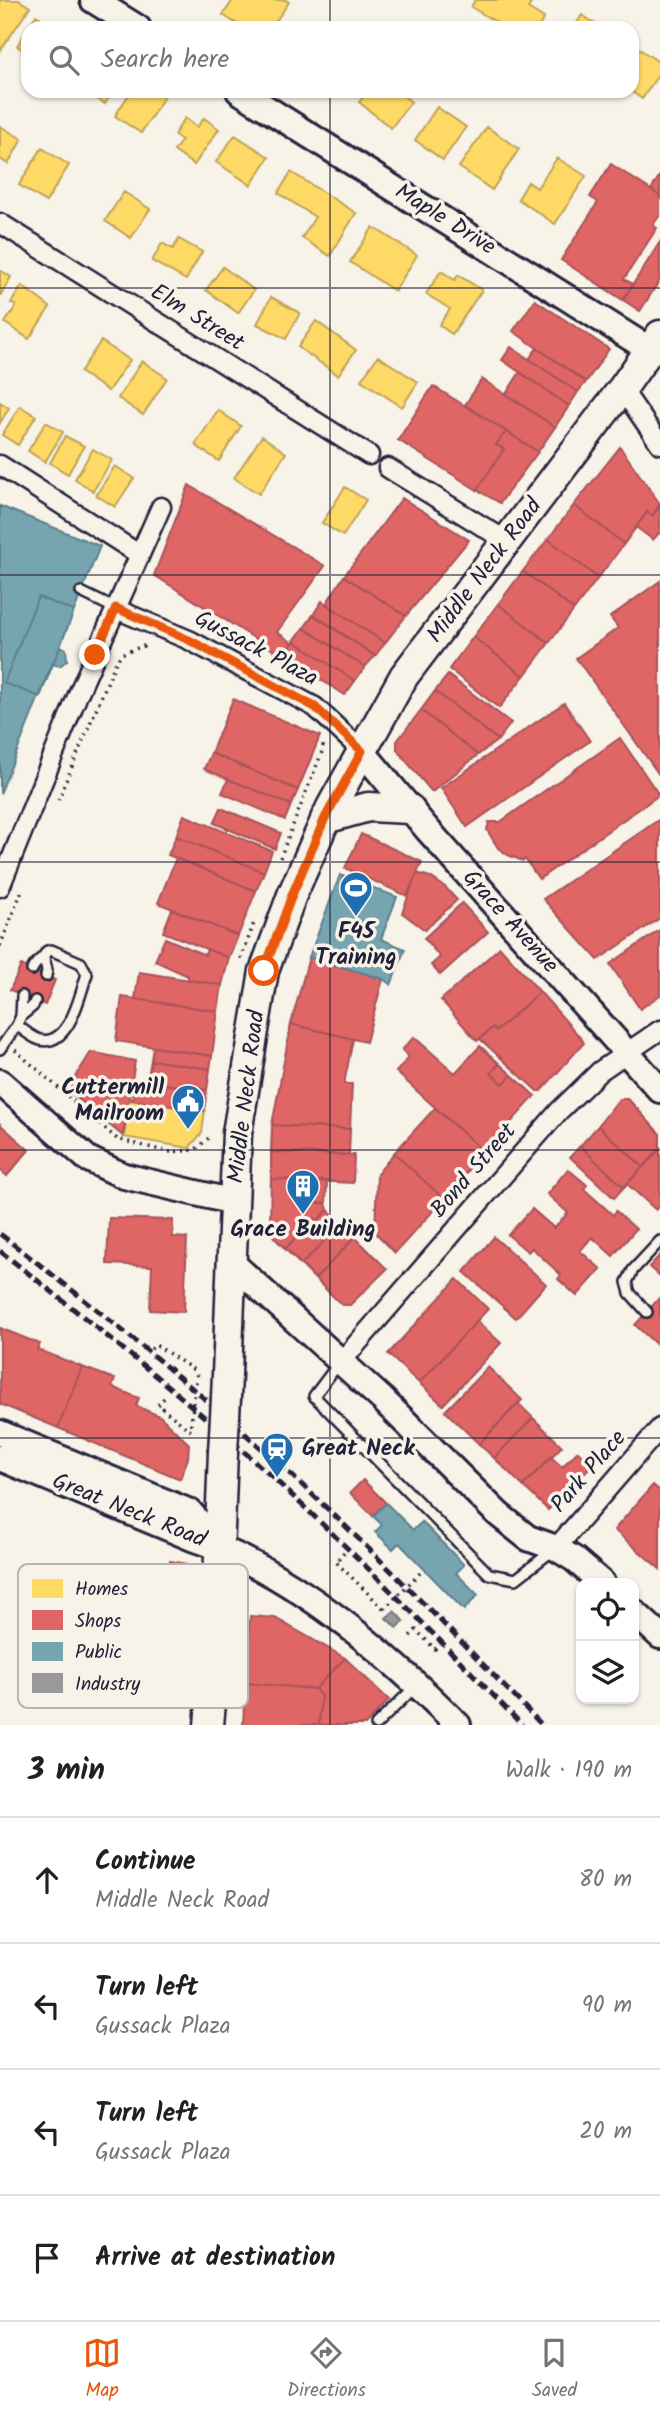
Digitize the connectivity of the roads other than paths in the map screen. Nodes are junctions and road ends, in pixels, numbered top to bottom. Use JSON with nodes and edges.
{"nodes":[{"id":1,"x":93,"y":0,"type":"edge"},
{"id":2,"x":127,"y":21,"type":"edge"},
{"id":3,"x":251,"y":98,"type":"edge"},
{"id":4,"x":0,"y":223,"type":"edge"},
{"id":5,"x":655,"y":343,"type":"edge"},
{"id":6,"x":622,"y":389,"type":"junction"},
{"id":7,"x":660,"y":444,"type":"edge"},
{"id":8,"x":369,"y":455,"type":"dead end"},
{"id":9,"x":0,"y":465,"type":"edge"},
{"id":10,"x":388,"y":468,"type":"dead end"},
{"id":11,"x":161,"y":507,"type":"dead end"},
{"id":12,"x":508,"y":542,"type":"junction"},
{"id":13,"x":140,"y":555,"type":"junction"},
{"id":14,"x":81,"y":592,"type":"dead end"},
{"id":15,"x":116,"y":608,"type":"junction"},
{"id":16,"x":362,"y":751,"type":"junction"},
{"id":17,"x":410,"y":809,"type":"junction"},
{"id":18,"x":325,"y":818,"type":"junction"},
{"id":19,"x":0,"y":887,"type":"edge"},
{"id":20,"x":44,"y":958,"type":"junction"},
{"id":21,"x":32,"y":970,"type":"dead end"},
{"id":22,"x":46,"y":976,"type":"dead end"},
{"id":23,"x":22,"y":996,"type":"dead end"},
{"id":24,"x":35,"y":1001,"type":"dead end"},
{"id":25,"x":19,"y":1021,"type":"junction"},
{"id":26,"x":660,"y":1030,"type":"edge"},
{"id":27,"x":3,"y":1046,"type":"edge"},
{"id":28,"x":628,"y":1054,"type":"junction"},
{"id":29,"x":0,"y":1082,"type":"edge"},
{"id":30,"x":660,"y":1090,"type":"edge"},
{"id":31,"x":234,"y":1202,"type":"junction"},
{"id":32,"x":660,"y":1241,"type":"edge"},
{"id":33,"x":231,"y":1262,"type":"junction"},
{"id":34,"x":647,"y":1312,"type":"dead end"},
{"id":35,"x":341,"y":1362,"type":"junction"},
{"id":36,"x":659,"y":1432,"type":"edge"},
{"id":37,"x":0,"y":1433,"type":"edge"},
{"id":38,"x":0,"y":1458,"type":"edge"},
{"id":39,"x":220,"y":1547,"type":"junction"},
{"id":40,"x":556,"y":1548,"type":"junction"},
{"id":41,"x":219,"y":1564,"type":"edge"},
{"id":42,"x":596,"y":1578,"type":"edge"},
{"id":43,"x":639,"y":1617,"type":"edge"},
{"id":44,"x":660,"y":1636,"type":"edge"},
{"id":45,"x":417,"y":1685,"type":"junction"},
{"id":46,"x":376,"y":1725,"type":"edge"},
{"id":47,"x":458,"y":1725,"type":"edge"}],
"edges":[{"from":1,"to":2,"type":"street"},
{"from":3,"to":5,"type":"street","name":"Maple Drive"},
{"from":4,"to":8,"type":"street","name":"Elm Street"},
{"from":5,"to":6,"type":"main road","name":"Middle Neck Road"},
{"from":6,"to":7,"type":"street"},
{"from":6,"to":12,"type":"main road","name":"Middle Neck Road"},
{"from":9,"to":13,"type":"street"},
{"from":10,"to":12,"type":"street"},
{"from":11,"to":13,"type":"street"},
{"from":12,"to":16,"type":"main road","name":"Middle Neck Road"},
{"from":13,"to":15,"type":"street"},
{"from":14,"to":15,"type":"lane"},
{"from":15,"to":16,"type":"street","name":"Gussack Plaza"},
{"from":15,"to":19,"type":"street"},
{"from":16,"to":17,"type":"street","name":"Grace Avenue"},
{"from":16,"to":18,"type":"main road","name":"Middle Neck Road"},
{"from":17,"to":18,"type":"main road"},
{"from":17,"to":28,"type":"street","name":"Grace Avenue"},
{"from":18,"to":31,"type":"main road","name":"Middle Neck Road"},
{"from":20,"to":21,"type":"lane"},
{"from":20,"to":22,"type":"lane"},
{"from":20,"to":25,"type":"lane"},
{"from":23,"to":25,"type":"lane"},
{"from":24,"to":25,"type":"lane"},
{"from":25,"to":27,"type":"lane"},
{"from":26,"to":28,"type":"street","name":"Bond Street"},
{"from":28,"to":30,"type":"street","name":"Grace Avenue"},
{"from":28,"to":35,"type":"street","name":"Bond Street"},
{"from":29,"to":31,"type":"street"},
{"from":31,"to":33,"type":"main road","name":"Middle Neck Road"},
{"from":32,"to":34,"type":"lane"},
{"from":33,"to":35,"type":"street"},
{"from":33,"to":39,"type":"main road","name":"Middle Neck Road","bridge":true},
{"from":35,"to":40,"type":"street"},
{"from":35,"to":40,"type":"lane"},
{"from":36,"to":40,"type":"street","name":"Park Place"},
{"from":37,"to":39,"type":"street","name":"Great Neck Road"},
{"from":38,"to":39,"type":"street","name":"Great Neck Road"},
{"from":39,"to":41,"type":"main road","name":"Middle Neck Road"},
{"from":39,"to":45,"type":"street"},
{"from":40,"to":42,"type":"street"},
{"from":43,"to":44,"type":"street"},
{"from":45,"to":46,"type":"lane"},
{"from":45,"to":47,"type":"street"}]}
